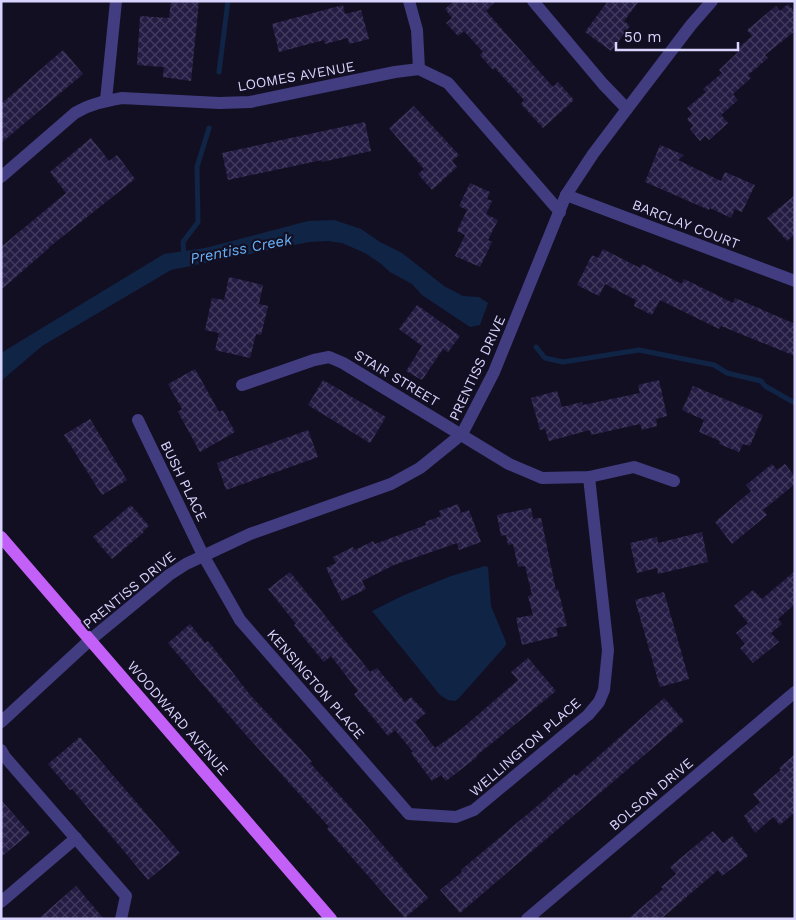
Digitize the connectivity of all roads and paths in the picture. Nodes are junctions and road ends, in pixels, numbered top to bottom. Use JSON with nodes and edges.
{"nodes":[{"id":1,"x":116,"y":1,"type":"edge"},
{"id":2,"x":409,"y":1,"type":"edge"},
{"id":3,"x":533,"y":1,"type":"edge"},
{"id":4,"x":712,"y":1,"type":"edge"},
{"id":5,"x":419,"y":69,"type":"junction"},
{"id":6,"x":106,"y":100,"type":"junction"},
{"id":7,"x":627,"y":109,"type":"junction"},
{"id":8,"x":1,"y":177,"type":"edge"},
{"id":9,"x":566,"y":195,"type":"junction"},
{"id":10,"x":560,"y":212,"type":"junction"},
{"id":11,"x":795,"y":281,"type":"edge"},
{"id":12,"x":242,"y":385,"type":"dead end"},
{"id":13,"x":138,"y":420,"type":"dead end"},
{"id":14,"x":462,"y":434,"type":"junction"},
{"id":15,"x":589,"y":477,"type":"junction"},
{"id":16,"x":674,"y":481,"type":"dead end"},
{"id":17,"x":1,"y":537,"type":"edge"},
{"id":18,"x":203,"y":555,"type":"junction"},
{"id":19,"x":90,"y":640,"type":"junction"},
{"id":20,"x":795,"y":692,"type":"edge"},
{"id":21,"x":1,"y":722,"type":"edge"},
{"id":22,"x":1,"y":750,"type":"edge"},
{"id":23,"x":423,"y":815,"type":"joint"},
{"id":24,"x":76,"y":838,"type":"junction"},
{"id":25,"x":1,"y":902,"type":"edge"},
{"id":26,"x":121,"y":919,"type":"edge"},
{"id":27,"x":331,"y":919,"type":"edge"},
{"id":28,"x":527,"y":919,"type":"edge"}],
"edges":[{"from":1,"to":6,"type":"street"},
{"from":2,"to":5,"type":"street"},
{"from":3,"to":7,"type":"street"},
{"from":4,"to":7,"type":"street","name":"PRENTISS DRIVE"},
{"from":5,"to":6,"type":"street","name":"LOOMES AVENUE"},
{"from":5,"to":10,"type":"street"},
{"from":6,"to":8,"type":"street","name":"LOOMES AVENUE"},
{"from":7,"to":9,"type":"street","name":"PRENTISS DRIVE"},
{"from":9,"to":10,"type":"street","name":"PRENTISS DRIVE"},
{"from":9,"to":11,"type":"street","name":"BARCLAY COURT"},
{"from":10,"to":14,"type":"street","name":"PRENTISS DRIVE"},
{"from":12,"to":14,"type":"street","name":"STAIR STREET"},
{"from":13,"to":18,"type":"street","name":"BUSH PLACE"},
{"from":14,"to":15,"type":"street","name":"STAIR STREET"},
{"from":14,"to":18,"type":"street","name":"PRENTISS DRIVE"},
{"from":15,"to":16,"type":"street","name":"STAIR STREET"},
{"from":15,"to":23,"type":"street","name":"WELLINGTON PLACE"},
{"from":17,"to":19,"type":"main road","name":"WOODWARD AVENUE"},
{"from":18,"to":19,"type":"street","name":"PRENTISS DRIVE"},
{"from":18,"to":23,"type":"street","name":"KENSINGTON PLACE"},
{"from":19,"to":21,"type":"street","name":"PRENTISS DRIVE"},
{"from":19,"to":27,"type":"main road","name":"WOODWARD AVENUE"},
{"from":20,"to":28,"type":"street","name":"BOLSON DRIVE"},
{"from":22,"to":24,"type":"street"},
{"from":24,"to":25,"type":"street"},
{"from":24,"to":26,"type":"street"}]}
